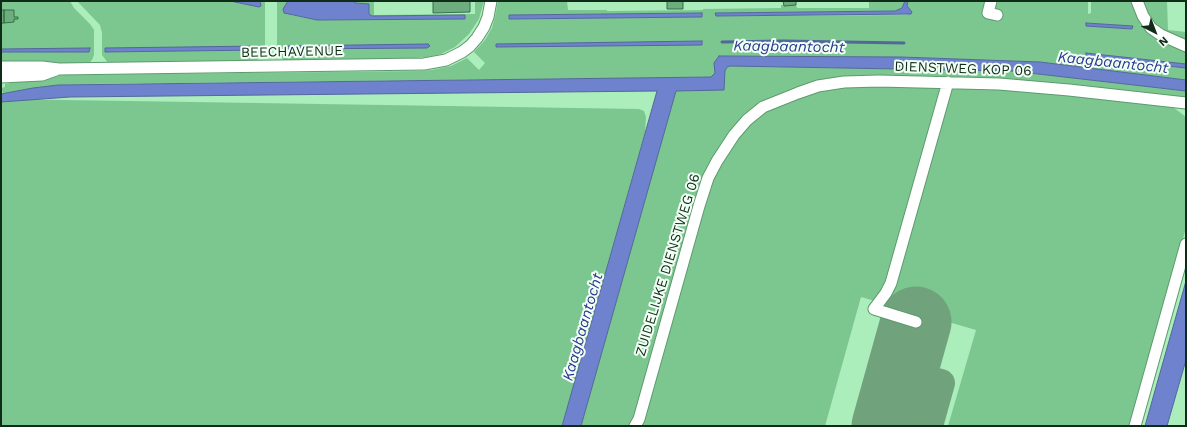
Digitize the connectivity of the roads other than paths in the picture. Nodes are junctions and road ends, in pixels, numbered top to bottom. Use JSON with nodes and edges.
{"nodes":[{"id":1,"x":491,"y":1,"type":"edge"},
{"id":2,"x":991,"y":1,"type":"edge"},
{"id":3,"x":1137,"y":1,"type":"edge"},
{"id":4,"x":997,"y":16,"type":"dead end"},
{"id":5,"x":1186,"y":46,"type":"edge"},
{"id":6,"x":1,"y":67,"type":"edge"},
{"id":7,"x":59,"y":69,"type":"junction"},
{"id":8,"x":1,"y":77,"type":"edge"},
{"id":9,"x":948,"y":82,"type":"junction"},
{"id":10,"x":1186,"y":103,"type":"edge"},
{"id":11,"x":747,"y":120,"type":"joint"},
{"id":12,"x":1186,"y":244,"type":"edge"},
{"id":13,"x":916,"y":322,"type":"dead end"},
{"id":14,"x":635,"y":426,"type":"edge"},
{"id":15,"x":1135,"y":426,"type":"edge"}],
"edges":[{"from":1,"to":7,"type":"street","name":"BEECHAVENUE"},
{"from":2,"to":4,"type":"street"},
{"from":3,"to":5,"type":"street"},
{"from":6,"to":7,"type":"street","name":"BEECHAVENUE"},
{"from":7,"to":8,"type":"street","name":"BEECHAVENUE"},
{"from":9,"to":10,"type":"street","name":"DIENSTWEG KOP 06"},
{"from":9,"to":11,"type":"street","name":"DIENSTWEG KOP 06"},
{"from":9,"to":13,"type":"street"},
{"from":11,"to":14,"type":"street","name":"ZUIDELIJKE DIENSTWEG 06"},
{"from":12,"to":15,"type":"street"}]}
